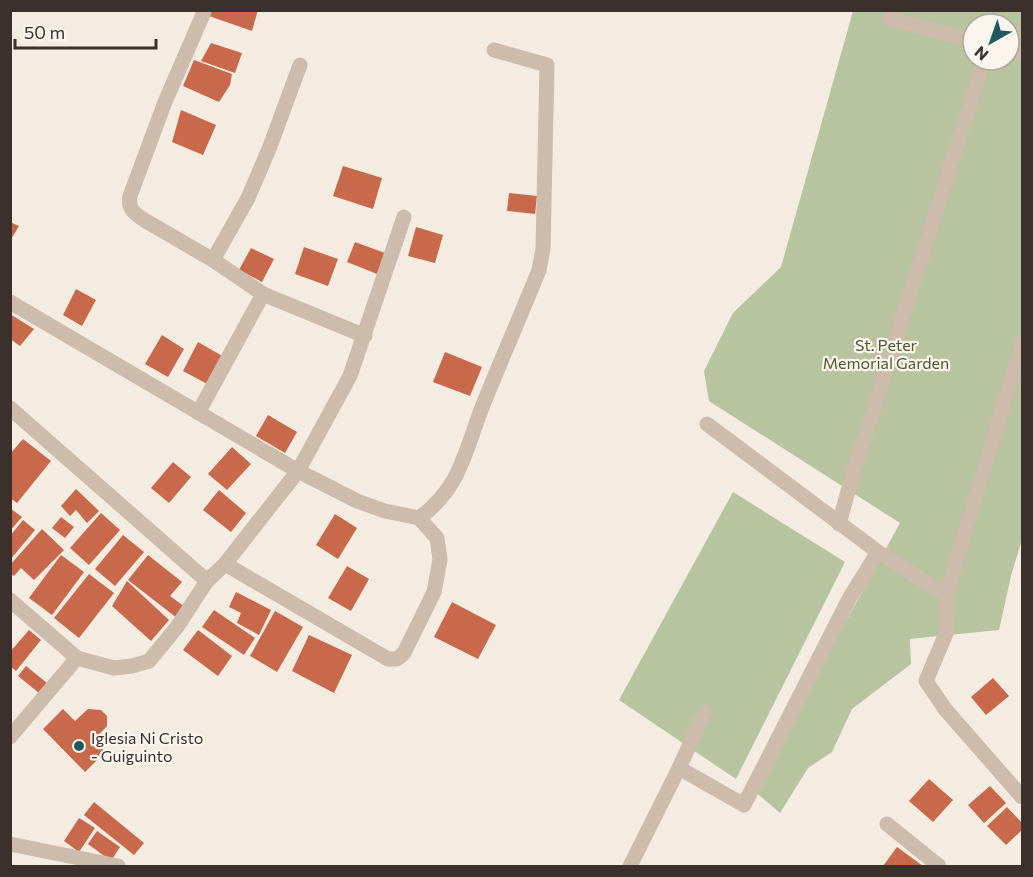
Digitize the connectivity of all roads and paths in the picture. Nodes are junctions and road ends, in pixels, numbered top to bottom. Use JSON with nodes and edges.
{"nodes":[{"id":1,"x":204,"y":12,"type":"dead end"},
{"id":2,"x":889,"y":18,"type":"dead end"},
{"id":3,"x":961,"y":38,"type":"edge"},
{"id":4,"x":494,"y":51,"type":"dead end"},
{"id":5,"x":300,"y":65,"type":"dead end"},
{"id":6,"x":980,"y":72,"type":"edge"},
{"id":7,"x":404,"y":217,"type":"dead end"},
{"id":8,"x":213,"y":260,"type":"junction"},
{"id":9,"x":263,"y":294,"type":"junction"},
{"id":10,"x":10,"y":302,"type":"edge"},
{"id":11,"x":365,"y":336,"type":"junction"},
{"id":12,"x":1023,"y":343,"type":"edge"},
{"id":13,"x":10,"y":408,"type":"edge"},
{"id":14,"x":198,"y":413,"type":"junction"},
{"id":15,"x":707,"y":424,"type":"dead end"},
{"id":16,"x":298,"y":471,"type":"junction"},
{"id":17,"x":419,"y":518,"type":"junction"},
{"id":18,"x":839,"y":524,"type":"junction"},
{"id":19,"x":878,"y":552,"type":"junction"},
{"id":20,"x":225,"y":564,"type":"junction"},
{"id":21,"x":207,"y":581,"type":"junction"},
{"id":22,"x":946,"y":595,"type":"junction"},
{"id":23,"x":10,"y":600,"type":"edge"},
{"id":24,"x":77,"y":658,"type":"junction"},
{"id":25,"x":705,"y":712,"type":"dead end"},
{"id":26,"x":10,"y":737,"type":"edge"},
{"id":27,"x":679,"y":768,"type":"junction"},
{"id":28,"x":1023,"y":797,"type":"edge"},
{"id":29,"x":887,"y":824,"type":"dead end"},
{"id":30,"x":10,"y":844,"type":"edge"},
{"id":31,"x":118,"y":867,"type":"edge"},
{"id":32,"x":630,"y":867,"type":"edge"},
{"id":33,"x":939,"y":867,"type":"edge"}],
"edges":[{"from":1,"to":8,"type":"street"},
{"from":2,"to":3,"type":"street"},
{"from":4,"to":17,"type":"street"},
{"from":5,"to":8,"type":"street"},
{"from":6,"to":18,"type":"street"},
{"from":7,"to":11,"type":"street"},
{"from":8,"to":9,"type":"street"},
{"from":9,"to":11,"type":"street"},
{"from":9,"to":14,"type":"street"},
{"from":10,"to":14,"type":"street"},
{"from":11,"to":16,"type":"street"},
{"from":12,"to":22,"type":"street"},
{"from":13,"to":21,"type":"street"},
{"from":14,"to":16,"type":"street"},
{"from":15,"to":18,"type":"street"},
{"from":16,"to":17,"type":"street"},
{"from":16,"to":20,"type":"street"},
{"from":17,"to":20,"type":"street"},
{"from":18,"to":19,"type":"street"},
{"from":19,"to":22,"type":"street"},
{"from":19,"to":27,"type":"street"},
{"from":20,"to":21,"type":"street"},
{"from":21,"to":24,"type":"street"},
{"from":22,"to":28,"type":"street"},
{"from":23,"to":24,"type":"street"},
{"from":24,"to":26,"type":"street"},
{"from":25,"to":27,"type":"street"},
{"from":27,"to":32,"type":"street"},
{"from":29,"to":33,"type":"street"},
{"from":30,"to":31,"type":"street"}]}
